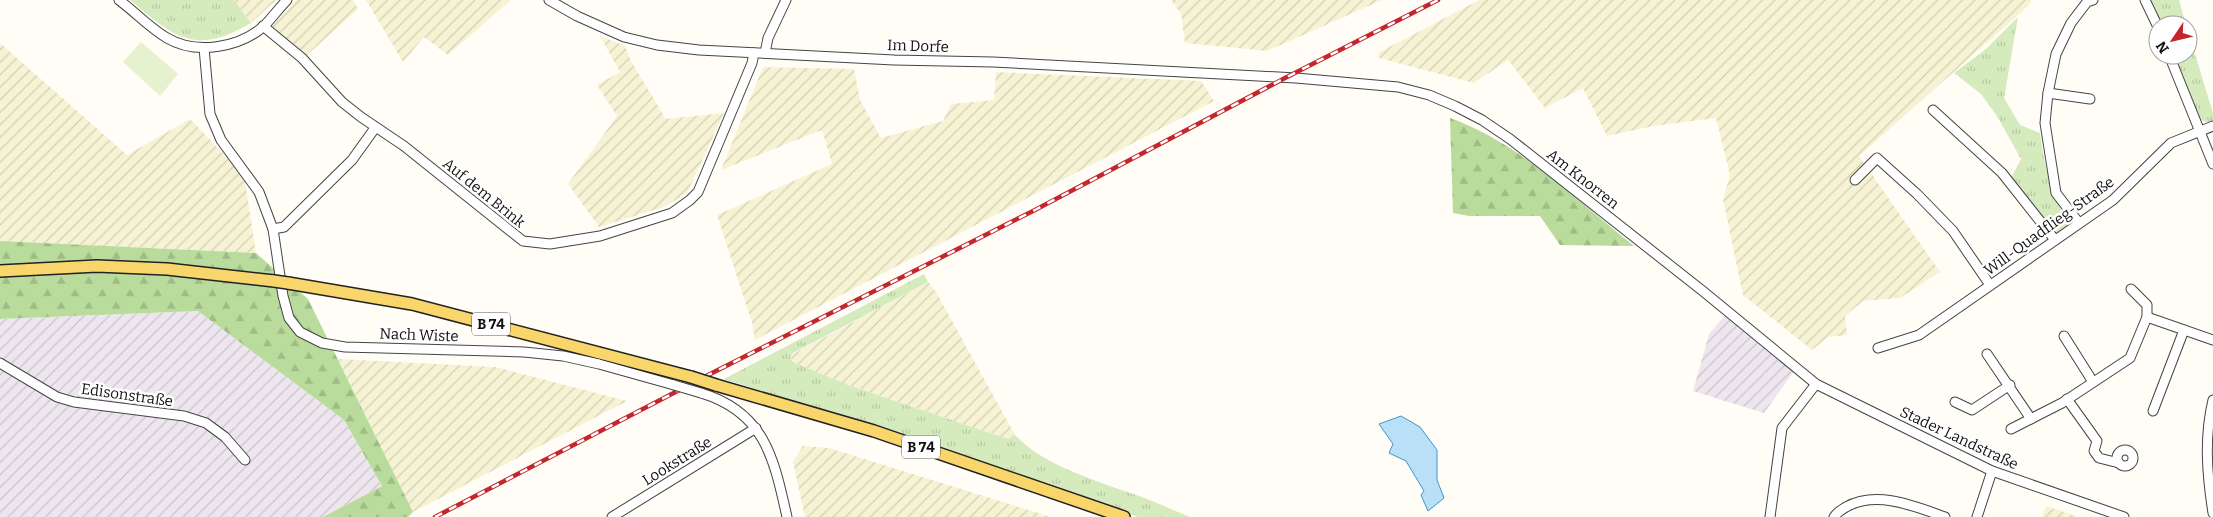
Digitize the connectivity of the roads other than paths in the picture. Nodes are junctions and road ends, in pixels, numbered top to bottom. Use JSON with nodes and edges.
{"nodes":[{"id":1,"x":119,"y":0,"type":"edge"},
{"id":2,"x":287,"y":0,"type":"edge"},
{"id":3,"x":549,"y":0,"type":"edge"},
{"id":4,"x":786,"y":0,"type":"edge"},
{"id":5,"x":2093,"y":0,"type":"edge"},
{"id":6,"x":2145,"y":0,"type":"edge"},
{"id":7,"x":2152,"y":15,"type":"edge"},
{"id":8,"x":263,"y":26,"type":"junction"},
{"id":9,"x":204,"y":48,"type":"junction"},
{"id":10,"x":754,"y":53,"type":"junction"},
{"id":11,"x":765,"y":53,"type":"junction"},
{"id":12,"x":2173,"y":65,"type":"edge"},
{"id":13,"x":1296,"y":78,"type":"joint"},
{"id":14,"x":2048,"y":94,"type":"junction"},
{"id":15,"x":2090,"y":99,"type":"dead end"},
{"id":16,"x":1933,"y":110,"type":"dead end"},
{"id":17,"x":2213,"y":126,"type":"edge"},
{"id":18,"x":375,"y":128,"type":"junction"},
{"id":19,"x":2199,"y":132,"type":"junction"},
{"id":20,"x":2213,"y":164,"type":"edge"},
{"id":21,"x":1855,"y":180,"type":"dead end"},
{"id":22,"x":2078,"y":224,"type":"junction"},
{"id":23,"x":273,"y":229,"type":"junction"},
{"id":24,"x":2055,"y":240,"type":"junction"},
{"id":25,"x":0,"y":271,"type":"edge"},
{"id":26,"x":1990,"y":285,"type":"junction"},
{"id":27,"x":2131,"y":289,"type":"dead end"},
{"id":28,"x":2147,"y":316,"type":"junction"},
{"id":29,"x":2184,"y":330,"type":"junction"},
{"id":30,"x":2064,"y":336,"type":"dead end"},
{"id":31,"x":2213,"y":340,"type":"edge"},
{"id":32,"x":1878,"y":348,"type":"dead end"},
{"id":33,"x":1987,"y":354,"type":"dead end"},
{"id":34,"x":0,"y":363,"type":"edge"},
{"id":35,"x":2093,"y":382,"type":"junction"},
{"id":36,"x":1816,"y":384,"type":"junction"},
{"id":37,"x":2010,"y":385,"type":"junction"},
{"id":38,"x":2068,"y":399,"type":"junction"},
{"id":39,"x":2213,"y":400,"type":"edge"},
{"id":40,"x":1955,"y":402,"type":"dead end"},
{"id":41,"x":2153,"y":411,"type":"dead end"},
{"id":42,"x":2031,"y":419,"type":"junction"},
{"id":43,"x":756,"y":428,"type":"junction"},
{"id":44,"x":2011,"y":429,"type":"dead end"},
{"id":45,"x":245,"y":460,"type":"dead end"},
{"id":46,"x":2119,"y":463,"type":"dead end"},
{"id":47,"x":1992,"y":471,"type":"junction"},
{"id":48,"x":2213,"y":513,"type":"edge"},
{"id":49,"x":612,"y":517,"type":"edge"},
{"id":50,"x":787,"y":517,"type":"edge"},
{"id":51,"x":1124,"y":517,"type":"edge"},
{"id":52,"x":1770,"y":517,"type":"edge"},
{"id":53,"x":1834,"y":517,"type":"edge"},
{"id":54,"x":1945,"y":517,"type":"edge"},
{"id":55,"x":1978,"y":517,"type":"edge"},
{"id":56,"x":2124,"y":517,"type":"edge"}],
"edges":[{"from":1,"to":9,"type":"street"},
{"from":2,"to":8,"type":"street"},
{"from":3,"to":10,"type":"street","name":"Im Dorfe"},
{"from":4,"to":11,"type":"street"},
{"from":5,"to":14,"type":"street"},
{"from":6,"to":7,"type":"street"},
{"from":8,"to":9,"type":"street"},
{"from":8,"to":18,"type":"street","name":"Auf dem Brink"},
{"from":9,"to":23,"type":"street","name":"Nach Wiste"},
{"from":10,"to":11,"type":"street","name":"Im Dorfe"},
{"from":10,"to":18,"type":"street","name":"Auf dem Brink"},
{"from":11,"to":13,"type":"street","name":"Im Dorfe"},
{"from":12,"to":19,"type":"street"},
{"from":13,"to":36,"type":"street","name":"Am Knorren"},
{"from":14,"to":15,"type":"street"},
{"from":14,"to":22,"type":"street"},
{"from":16,"to":24,"type":"street"},
{"from":17,"to":19,"type":"street","name":"Will-Quadflieg-Straße"},
{"from":18,"to":23,"type":"street"},
{"from":19,"to":20,"type":"street"},
{"from":19,"to":22,"type":"street","name":"Will-Quadflieg-Straße"},
{"from":21,"to":26,"type":"street"},
{"from":22,"to":24,"type":"street","name":"Will-Quadflieg-Straße"},
{"from":23,"to":43,"type":"street","name":"Nach Wiste","bridge":true},
{"from":24,"to":26,"type":"street","name":"Will-Quadflieg-Straße"},
{"from":25,"to":51,"type":"main road","number":"B 74","bridge":true},
{"from":26,"to":32,"type":"street","name":"Will-Quadflieg-Straße"},
{"from":27,"to":28,"type":"street"},
{"from":28,"to":29,"type":"street"},
{"from":28,"to":35,"type":"street"},
{"from":29,"to":31,"type":"street"},
{"from":29,"to":41,"type":"street"},
{"from":30,"to":35,"type":"street"},
{"from":33,"to":37,"type":"street"},
{"from":34,"to":45,"type":"street","name":"Edisonstraße"},
{"from":35,"to":38,"type":"street"},
{"from":36,"to":47,"type":"street","name":"Stader Landstraße"},
{"from":36,"to":52,"type":"street"},
{"from":37,"to":40,"type":"street"},
{"from":37,"to":42,"type":"street"},
{"from":38,"to":42,"type":"street"},
{"from":38,"to":46,"type":"street"},
{"from":39,"to":48,"type":"street"},
{"from":42,"to":44,"type":"street"},
{"from":43,"to":49,"type":"street","name":"Lookstraße"},
{"from":43,"to":50,"type":"street","name":"Nach Wiste"},
{"from":47,"to":55,"type":"street"},
{"from":47,"to":56,"type":"street","name":"Stader Landstraße"},
{"from":53,"to":54,"type":"street"}]}
